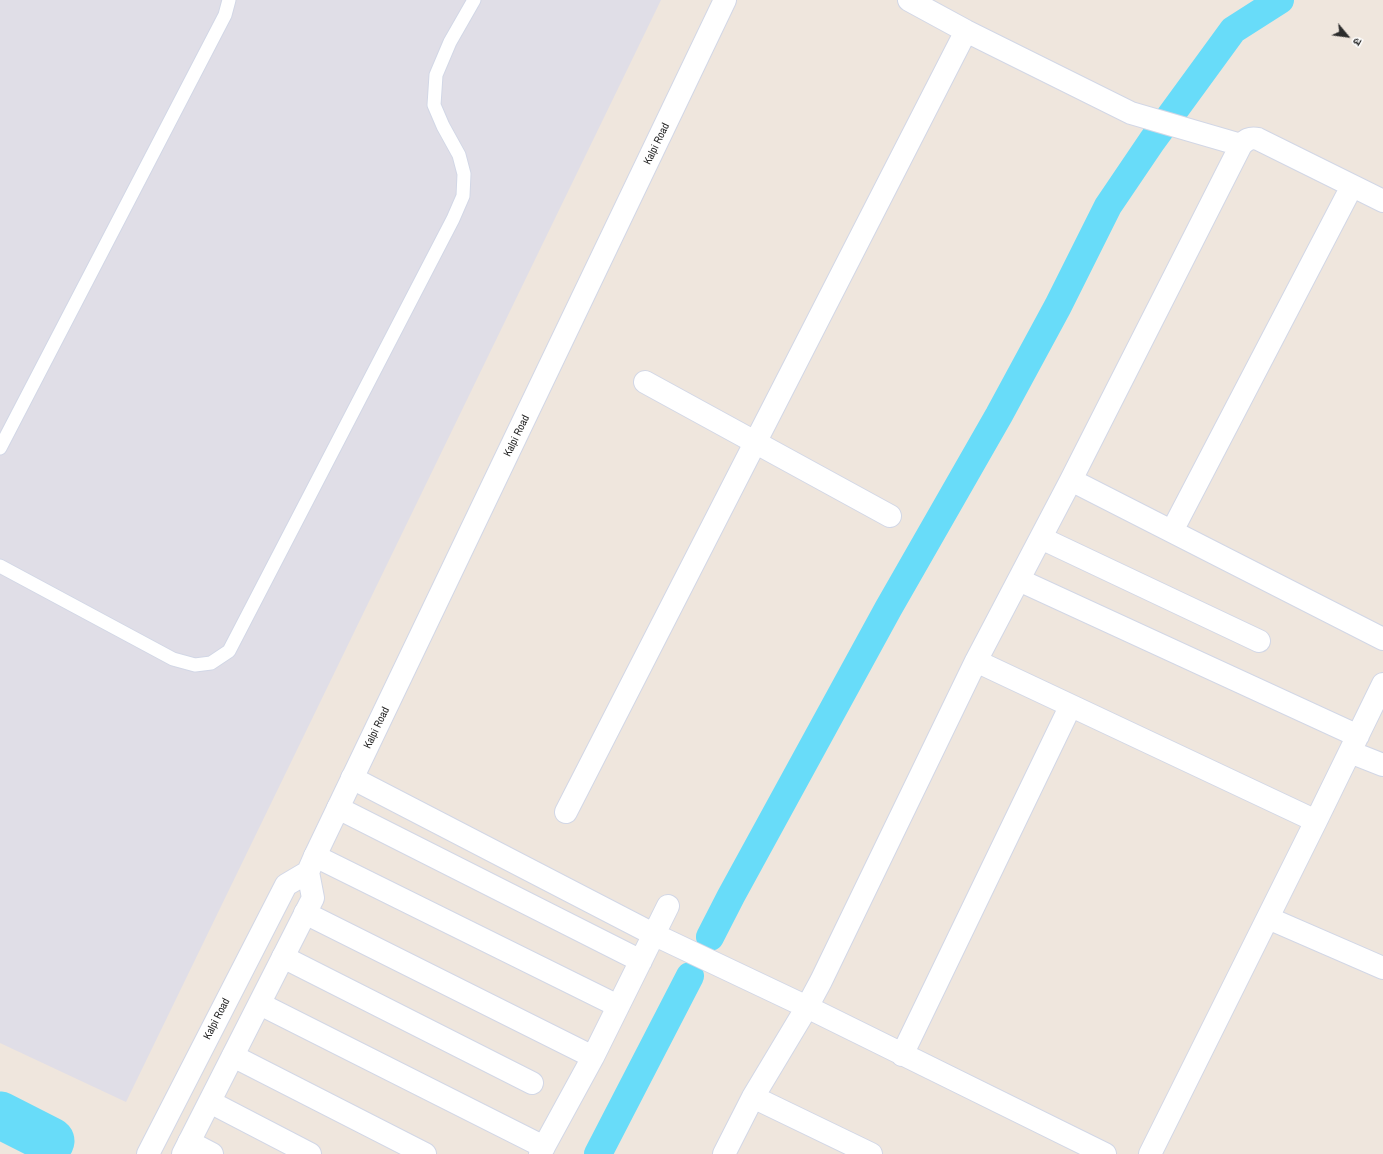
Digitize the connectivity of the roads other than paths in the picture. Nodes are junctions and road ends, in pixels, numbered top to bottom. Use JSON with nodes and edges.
{"nodes":[{"id":1,"x":230,"y":0,"type":"edge"},
{"id":2,"x":474,"y":0,"type":"edge"},
{"id":3,"x":725,"y":0,"type":"edge"},
{"id":4,"x":909,"y":0,"type":"edge"},
{"id":5,"x":966,"y":31,"type":"junction"},
{"id":6,"x":1241,"y":145,"type":"junction"},
{"id":7,"x":1352,"y":186,"type":"junction"},
{"id":8,"x":1383,"y":201,"type":"edge"},
{"id":9,"x":645,"y":382,"type":"dead end"},
{"id":10,"x":755,"y":443,"type":"junction"},
{"id":11,"x":0,"y":448,"type":"edge"},
{"id":12,"x":1071,"y":480,"type":"junction"},
{"id":13,"x":890,"y":516,"type":"dead end"},
{"id":14,"x":1172,"y":531,"type":"junction"},
{"id":15,"x":1041,"y":538,"type":"junction"},
{"id":16,"x":0,"y":566,"type":"edge"},
{"id":17,"x":1019,"y":580,"type":"junction"},
{"id":18,"x":1383,"y":639,"type":"edge"},
{"id":19,"x":1259,"y":642,"type":"dead end"},
{"id":20,"x":976,"y":661,"type":"junction"},
{"id":21,"x":1383,"y":684,"type":"edge"},
{"id":22,"x":1070,"y":706,"type":"junction"},
{"id":23,"x":1354,"y":744,"type":"junction"},
{"id":24,"x":1383,"y":765,"type":"edge"},
{"id":25,"x":352,"y":778,"type":"junction"},
{"id":26,"x":338,"y":808,"type":"junction"},
{"id":27,"x":566,"y":812,"type":"dead end"},
{"id":28,"x":1316,"y":821,"type":"junction"},
{"id":29,"x":312,"y":864,"type":"junction"},
{"id":30,"x":668,"y":906,"type":"dead end"},
{"id":31,"x":306,"y":914,"type":"junction"},
{"id":32,"x":1268,"y":918,"type":"junction"},
{"id":33,"x":653,"y":934,"type":"junction"},
{"id":34,"x":283,"y":957,"type":"junction"},
{"id":35,"x":641,"y":961,"type":"junction"},
{"id":36,"x":1383,"y":968,"type":"edge"},
{"id":37,"x":260,"y":1004,"type":"junction"},
{"id":38,"x":618,"y":1006,"type":"junction"},
{"id":39,"x":807,"y":1007,"type":"junction"},
{"id":40,"x":902,"y":1055,"type":"junction"},
{"id":41,"x":233,"y":1056,"type":"junction"},
{"id":42,"x":593,"y":1057,"type":"junction"},
{"id":43,"x":532,"y":1083,"type":"dead end"},
{"id":44,"x":753,"y":1097,"type":"junction"},
{"id":45,"x":210,"y":1102,"type":"junction"},
{"id":46,"x":186,"y":1148,"type":"edge"},
{"id":47,"x":542,"y":1150,"type":"edge"},
{"id":48,"x":148,"y":1154,"type":"edge"},
{"id":49,"x":212,"y":1154,"type":"edge"},
{"id":50,"x":310,"y":1154,"type":"edge"},
{"id":51,"x":425,"y":1154,"type":"edge"},
{"id":52,"x":724,"y":1154,"type":"edge"},
{"id":53,"x":871,"y":1154,"type":"edge"},
{"id":54,"x":1105,"y":1154,"type":"edge"},
{"id":55,"x":1150,"y":1154,"type":"edge"}],
"edges":[{"from":1,"to":11,"type":"lane"},
{"from":2,"to":16,"type":"lane"},
{"from":3,"to":25,"type":"street","name":"Kalpi Road"},
{"from":4,"to":5,"type":"street"},
{"from":5,"to":6,"type":"street"},
{"from":5,"to":10,"type":"street"},
{"from":6,"to":7,"type":"street"},
{"from":6,"to":12,"type":"street"},
{"from":7,"to":8,"type":"street"},
{"from":7,"to":14,"type":"street"},
{"from":9,"to":10,"type":"street"},
{"from":10,"to":13,"type":"street"},
{"from":10,"to":27,"type":"street"},
{"from":12,"to":14,"type":"street"},
{"from":12,"to":15,"type":"street"},
{"from":14,"to":18,"type":"street"},
{"from":15,"to":17,"type":"street"},
{"from":15,"to":19,"type":"street"},
{"from":17,"to":20,"type":"street"},
{"from":17,"to":23,"type":"street"},
{"from":20,"to":22,"type":"street"},
{"from":20,"to":39,"type":"street"},
{"from":21,"to":23,"type":"street"},
{"from":22,"to":28,"type":"street"},
{"from":22,"to":40,"type":"street"},
{"from":23,"to":24,"type":"street"},
{"from":23,"to":28,"type":"street"},
{"from":25,"to":26,"type":"street","name":"Kalpi Road"},
{"from":25,"to":33,"type":"street"},
{"from":26,"to":29,"type":"street","name":"Kalpi Road"},
{"from":26,"to":35,"type":"street"},
{"from":28,"to":32,"type":"street"},
{"from":29,"to":31,"type":"street"},
{"from":29,"to":38,"type":"street"},
{"from":29,"to":48,"type":"street","name":"Kalpi Road"},
{"from":30,"to":33,"type":"street"},
{"from":31,"to":34,"type":"street"},
{"from":31,"to":42,"type":"street"},
{"from":32,"to":36,"type":"street"},
{"from":32,"to":55,"type":"street"},
{"from":33,"to":35,"type":"street"},
{"from":33,"to":39,"type":"street"},
{"from":34,"to":37,"type":"street"},
{"from":34,"to":43,"type":"street"},
{"from":35,"to":38,"type":"street"},
{"from":37,"to":41,"type":"street"},
{"from":37,"to":47,"type":"street"},
{"from":38,"to":42,"type":"street"},
{"from":39,"to":40,"type":"street"},
{"from":39,"to":44,"type":"street"},
{"from":40,"to":54,"type":"street"},
{"from":41,"to":45,"type":"street"},
{"from":41,"to":51,"type":"street"},
{"from":42,"to":47,"type":"street"},
{"from":44,"to":52,"type":"street"},
{"from":44,"to":53,"type":"street"},
{"from":45,"to":46,"type":"street"},
{"from":45,"to":50,"type":"street"},
{"from":46,"to":49,"type":"street"}]}
